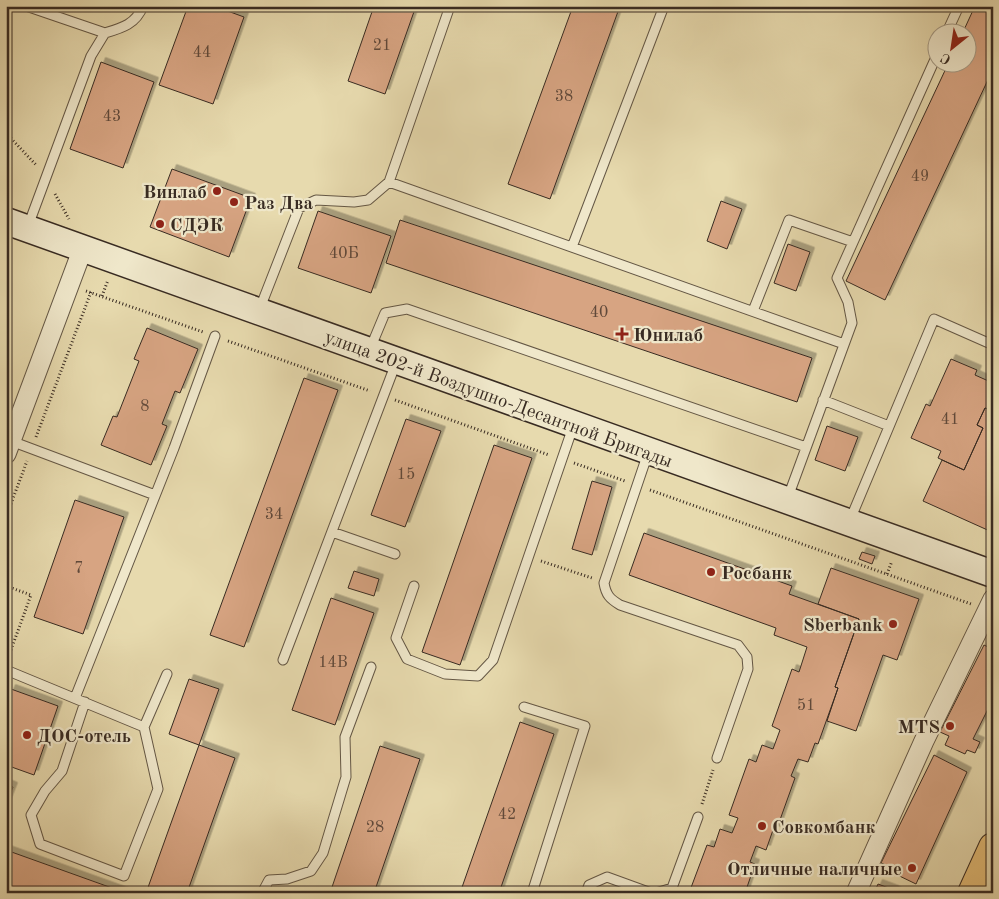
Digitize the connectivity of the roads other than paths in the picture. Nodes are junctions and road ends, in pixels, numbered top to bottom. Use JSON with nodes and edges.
{"nodes":[{"id":1,"x":26,"y":6,"type":"edge"},
{"id":2,"x":143,"y":6,"type":"edge"},
{"id":3,"x":450,"y":6,"type":"edge"},
{"id":4,"x":664,"y":6,"type":"edge"},
{"id":5,"x":959,"y":6,"type":"edge"},
{"id":6,"x":952,"y":22,"type":"edge"},
{"id":7,"x":105,"y":33,"type":"junction"},
{"id":8,"x":929,"y":72,"type":"edge"},
{"id":9,"x":389,"y":182,"type":"junction"},
{"id":10,"x":17,"y":225,"type":"edge"},
{"id":11,"x":853,"y":242,"type":"junction"},
{"id":12,"x":572,"y":247,"type":"junction"},
{"id":13,"x":83,"y":248,"type":"junction"},
{"id":14,"x":752,"y":311,"type":"junction"},
{"id":15,"x":258,"y":312,"type":"junction"},
{"id":16,"x":215,"y":336,"type":"road end"},
{"id":17,"x":844,"y":344,"type":"junction"},
{"id":18,"x":993,"y":345,"type":"edge"},
{"id":19,"x":370,"y":351,"type":"junction"},
{"id":20,"x":397,"y":361,"type":"junction"},
{"id":21,"x":823,"y":400,"type":"junction"},
{"id":22,"x":574,"y":424,"type":"junction"},
{"id":23,"x":889,"y":426,"type":"junction"},
{"id":24,"x":10,"y":437,"type":"edge"},
{"id":25,"x":806,"y":447,"type":"junction"},
{"id":26,"x":649,"y":451,"type":"junction"},
{"id":27,"x":155,"y":495,"type":"junction"},
{"id":28,"x":787,"y":500,"type":"junction"},
{"id":29,"x":849,"y":522,"type":"junction"},
{"id":30,"x":332,"y":532,"type":"junction"},
{"id":31,"x":395,"y":554,"type":"dead end"},
{"id":32,"x":993,"y":574,"type":"edge"},
{"id":33,"x":414,"y":586,"type":"dead end"},
{"id":34,"x":990,"y":604,"type":"edge"},
{"id":35,"x":283,"y":660,"type":"dead end"},
{"id":36,"x":371,"y":667,"type":"dead end"},
{"id":37,"x":6,"y":670,"type":"edge"},
{"id":38,"x":167,"y":674,"type":"dead end"},
{"id":39,"x":75,"y":698,"type":"junction"},
{"id":40,"x":85,"y":702,"type":"junction"},
{"id":41,"x":524,"y":706,"type":"dead end"},
{"id":42,"x":144,"y":727,"type":"junction"},
{"id":43,"x":717,"y":758,"type":"road end"},
{"id":44,"x":698,"y":817,"type":"road end"},
{"id":45,"x":993,"y":847,"type":"edge"},
{"id":46,"x":262,"y":893,"type":"edge"},
{"id":47,"x":532,"y":893,"type":"edge"},
{"id":48,"x":586,"y":893,"type":"edge"},
{"id":49,"x":651,"y":893,"type":"edge"},
{"id":50,"x":656,"y":893,"type":"edge"},
{"id":51,"x":856,"y":893,"type":"edge"},
{"id":52,"x":972,"y":893,"type":"edge"}],
"edges":[{"from":1,"to":7,"type":"lane"},
{"from":2,"to":7,"type":"lane"},
{"from":3,"to":9,"type":"lane"},
{"from":4,"to":12,"type":"lane"},
{"from":5,"to":6,"type":"lane"},
{"from":7,"to":10,"type":"lane"},
{"from":8,"to":11,"type":"lane"},
{"from":9,"to":12,"type":"lane"},
{"from":9,"to":15,"type":"lane"},
{"from":10,"to":13,"type":"street","name":"улица 202-й Воздушно-Десантной Бригады"},
{"from":11,"to":14,"type":"lane"},
{"from":11,"to":17,"type":"lane"},
{"from":12,"to":14,"type":"lane"},
{"from":13,"to":15,"type":"street","name":"улица 202-й Воздушно-Десантной Бригады"},
{"from":13,"to":24,"type":"street"},
{"from":14,"to":17,"type":"lane"},
{"from":15,"to":19,"type":"street","name":"улица 202-й Воздушно-Десантной Бригады"},
{"from":16,"to":27,"type":"lane"},
{"from":17,"to":21,"type":"lane"},
{"from":18,"to":23,"type":"lane"},
{"from":19,"to":20,"type":"street","name":"улица 202-й Воздушно-Десантной Бригады"},
{"from":19,"to":25,"type":"lane"},
{"from":20,"to":22,"type":"street","name":"улица 202-й Воздушно-Десантной Бригады"},
{"from":20,"to":30,"type":"lane"},
{"from":21,"to":23,"type":"lane"},
{"from":21,"to":25,"type":"lane"},
{"from":22,"to":26,"type":"street","name":"улица 202-й Воздушно-Десантной Бригады"},
{"from":22,"to":33,"type":"lane"},
{"from":23,"to":29,"type":"lane"},
{"from":24,"to":27,"type":"lane"},
{"from":25,"to":28,"type":"lane"},
{"from":26,"to":28,"type":"street","name":"улица 202-й Воздушно-Десантной Бригады"},
{"from":26,"to":43,"type":"lane"},
{"from":27,"to":39,"type":"lane"},
{"from":28,"to":29,"type":"street","name":"улица 202-й Воздушно-Десантной Бригады"},
{"from":29,"to":32,"type":"street","name":"улица 202-й Воздушно-Десантной Бригады"},
{"from":30,"to":31,"type":"lane"},
{"from":30,"to":35,"type":"lane"},
{"from":34,"to":51,"type":"street"},
{"from":36,"to":46,"type":"lane"},
{"from":37,"to":39,"type":"lane"},
{"from":38,"to":42,"type":"lane"},
{"from":39,"to":40,"type":"lane"},
{"from":40,"to":42,"type":"lane"},
{"from":40,"to":42,"type":"lane"},
{"from":41,"to":47,"type":"lane"},
{"from":44,"to":50,"type":"lane"},
{"from":45,"to":52,"type":"highway"},
{"from":48,"to":49,"type":"lane"}]}
